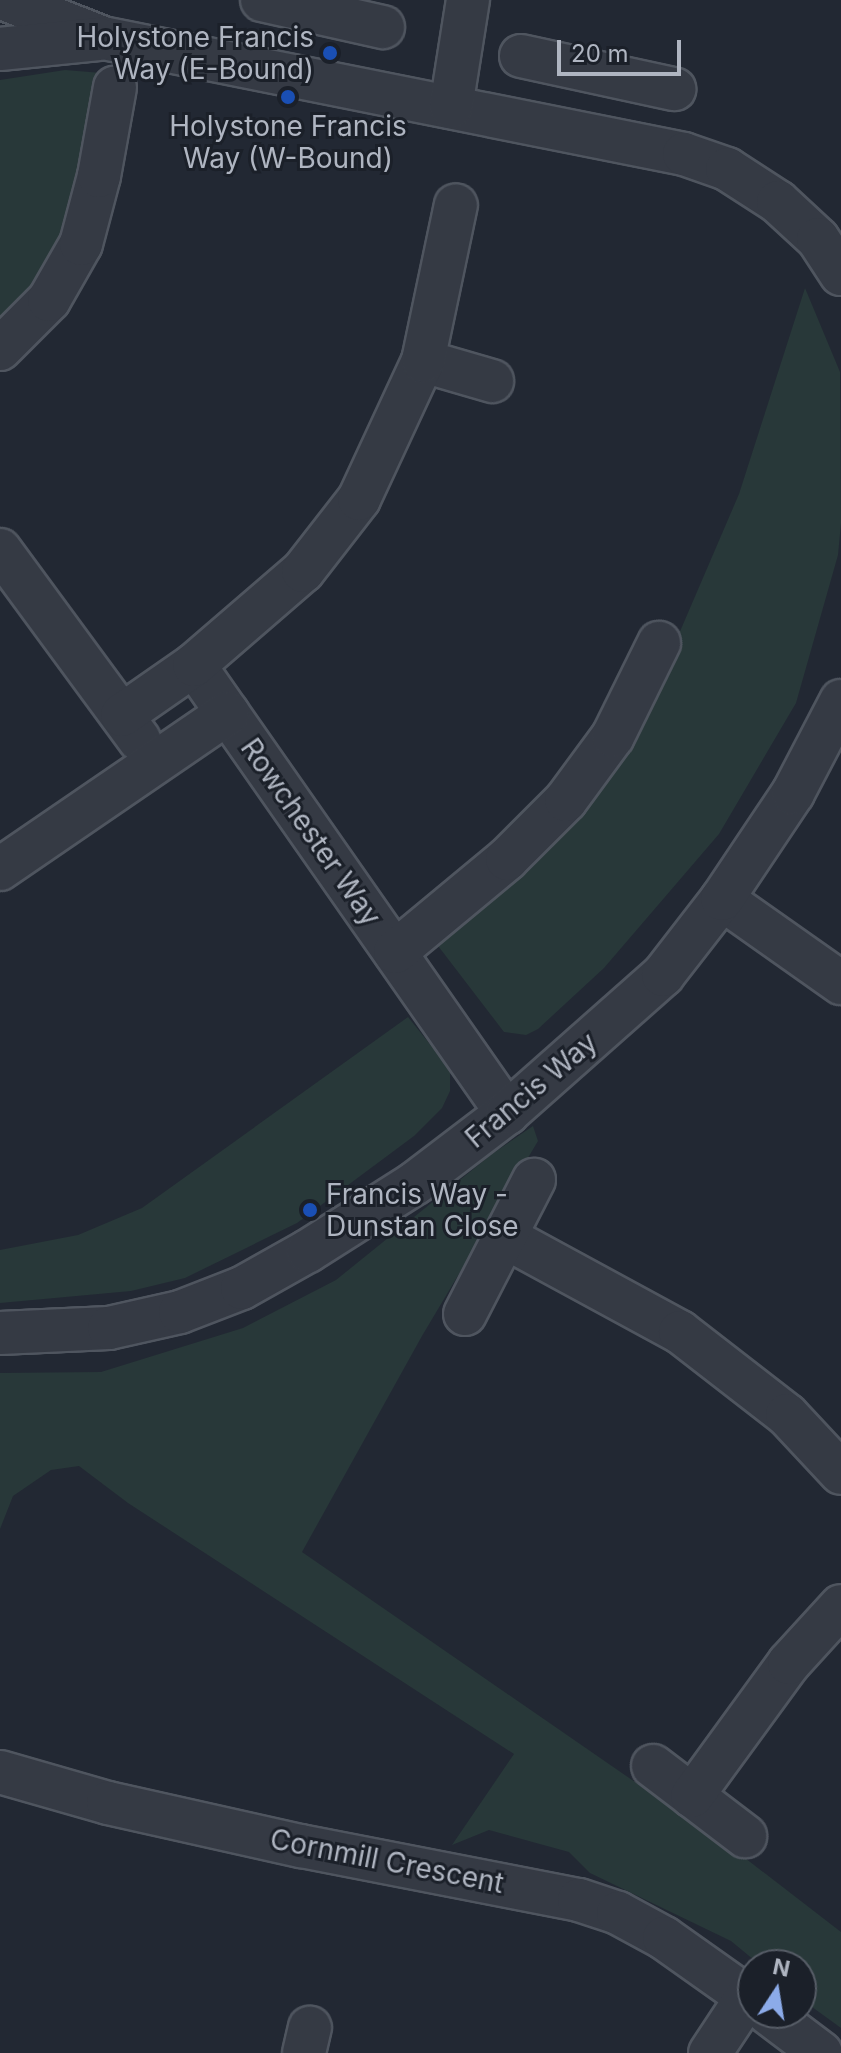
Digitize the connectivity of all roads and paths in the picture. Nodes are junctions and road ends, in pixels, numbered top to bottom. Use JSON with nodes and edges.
{"nodes":[{"id":1,"x":7,"y":0,"type":"edge"},
{"id":2,"x":264,"y":0,"type":"edge"},
{"id":3,"x":468,"y":0,"type":"edge"},
{"id":4,"x":383,"y":27,"type":"dead end"},
{"id":5,"x":103,"y":38,"type":"junction"},
{"id":6,"x":0,"y":49,"type":"edge"},
{"id":7,"x":521,"y":56,"type":"dead end"},
{"id":8,"x":250,"y":68,"type":"junction"},
{"id":9,"x":610,"y":75,"type":"junction"},
{"id":10,"x":115,"y":87,"type":"dead end"},
{"id":11,"x":674,"y":89,"type":"dead end"},
{"id":12,"x":451,"y":107,"type":"junction"},
{"id":13,"x":597,"y":136,"type":"junction"},
{"id":14,"x":456,"y":205,"type":"dead end"},
{"id":15,"x":841,"y":274,"type":"edge"},
{"id":16,"x":0,"y":349,"type":"edge"},
{"id":17,"x":423,"y":361,"type":"junction"},
{"id":18,"x":492,"y":381,"type":"dead end"},
{"id":19,"x":0,"y":550,"type":"edge"},
{"id":20,"x":659,"y":643,"type":"dead end"},
{"id":21,"x":194,"y":665,"type":"junction"},
{"id":22,"x":841,"y":701,"type":"edge"},
{"id":23,"x":228,"y":713,"type":"junction"},
{"id":24,"x":122,"y":715,"type":"junction"},
{"id":25,"x":156,"y":764,"type":"junction"},
{"id":26,"x":0,"y":869,"type":"edge"},
{"id":27,"x":722,"y":899,"type":"junction"},
{"id":28,"x":395,"y":952,"type":"junction"},
{"id":29,"x":841,"y":983,"type":"edge"},
{"id":30,"x":507,"y":1113,"type":"junction"},
{"id":31,"x":534,"y":1180,"type":"dead end"},
{"id":32,"x":505,"y":1237,"type":"junction"},
{"id":33,"x":465,"y":1314,"type":"dead end"},
{"id":34,"x":0,"y":1333,"type":"edge"},
{"id":35,"x":841,"y":1473,"type":"edge"},
{"id":36,"x":841,"y":1606,"type":"edge"},
{"id":37,"x":653,"y":1766,"type":"dead end"},
{"id":38,"x":0,"y":1772,"type":"edge"},
{"id":39,"x":692,"y":1796,"type":"junction"},
{"id":40,"x":745,"y":1836,"type":"dead end"},
{"id":41,"x":737,"y":1990,"type":"edge"},
{"id":42,"x":737,"y":2024,"type":"edge"},
{"id":43,"x":789,"y":2029,"type":"edge"},
{"id":44,"x":710,"y":2053,"type":"edge"},
{"id":45,"x":821,"y":2053,"type":"edge"}],
"edges":[{"from":1,"to":5,"type":"street"},
{"from":2,"to":4,"type":"street"},
{"from":2,"to":8,"type":"street"},
{"from":3,"to":12,"type":"street"},
{"from":5,"to":6,"type":"street"},
{"from":5,"to":8,"type":"street"},
{"from":7,"to":9,"type":"street"},
{"from":8,"to":12,"type":"street"},
{"from":9,"to":11,"type":"street"},
{"from":9,"to":13,"type":"street"},
{"from":10,"to":16,"type":"street"},
{"from":12,"to":13,"type":"street"},
{"from":13,"to":15,"type":"street"},
{"from":14,"to":17,"type":"street"},
{"from":17,"to":18,"type":"street"},
{"from":17,"to":21,"type":"street"},
{"from":19,"to":24,"type":"street"},
{"from":20,"to":28,"type":"street","name":"Rowchester Way"},
{"from":21,"to":23,"type":"street","name":"Rowchester Way"},
{"from":21,"to":24,"type":"street"},
{"from":22,"to":27,"type":"street","name":"Francis Way"},
{"from":23,"to":25,"type":"street","name":"Rowchester Way"},
{"from":23,"to":28,"type":"street","name":"Rowchester Way"},
{"from":24,"to":25,"type":"street"},
{"from":25,"to":26,"type":"street","name":"Rowchester Way"},
{"from":27,"to":29,"type":"street"},
{"from":27,"to":30,"type":"street","name":"Francis Way"},
{"from":28,"to":30,"type":"street","name":"Rowchester Way"},
{"from":30,"to":34,"type":"street","name":"Francis Way"},
{"from":31,"to":32,"type":"street"},
{"from":32,"to":33,"type":"street"},
{"from":32,"to":35,"type":"street"},
{"from":36,"to":39,"type":"street"},
{"from":37,"to":39,"type":"street"},
{"from":38,"to":41,"type":"street","name":"Cornmill Crescent"},
{"from":39,"to":40,"type":"street"},
{"from":42,"to":44,"type":"street"},
{"from":43,"to":45,"type":"street","name":"Cornmill Crescent"}]}
